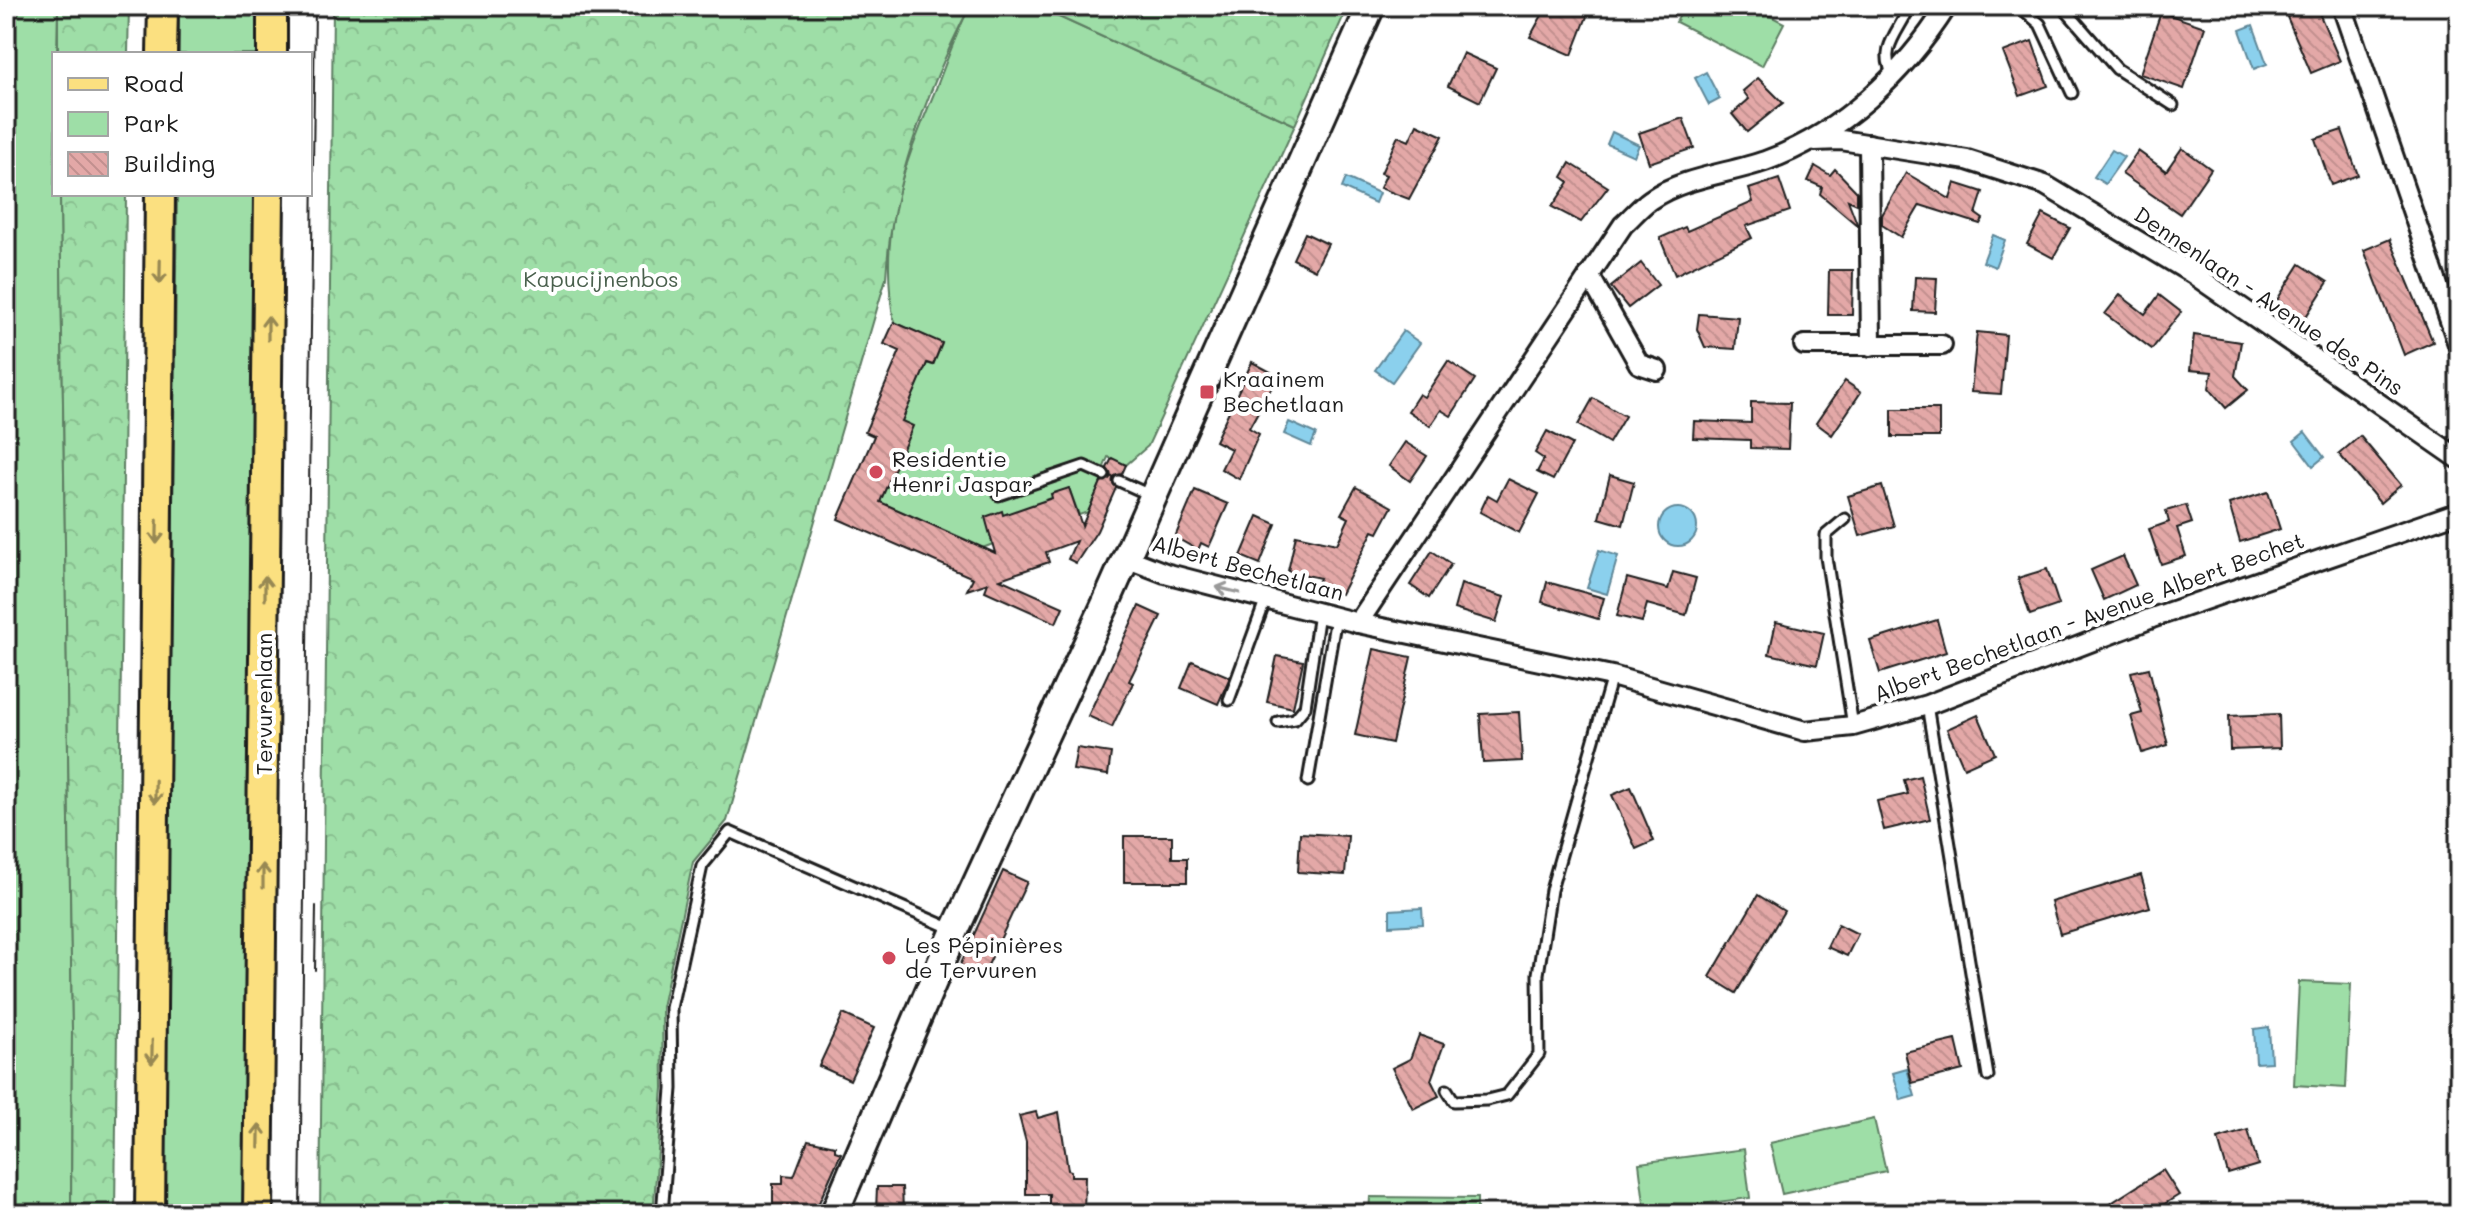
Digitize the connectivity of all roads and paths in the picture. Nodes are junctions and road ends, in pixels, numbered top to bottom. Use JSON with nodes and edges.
{"nodes":[{"id":1,"x":163,"y":6,"type":"edge"},
{"id":2,"x":272,"y":6,"type":"edge"},
{"id":3,"x":1371,"y":6,"type":"edge"},
{"id":4,"x":1910,"y":6,"type":"edge"},
{"id":5,"x":1947,"y":6,"type":"edge"},
{"id":6,"x":2019,"y":6,"type":"edge"},
{"id":7,"x":2062,"y":6,"type":"edge"},
{"id":8,"x":2342,"y":6,"type":"edge"},
{"id":9,"x":162,"y":52,"type":"edge"},
{"id":10,"x":272,"y":52,"type":"edge"},
{"id":11,"x":1893,"y":75,"type":"junction"},
{"id":12,"x":2072,"y":93,"type":"dead end"},
{"id":13,"x":2173,"y":105,"type":"dead end"},
{"id":14,"x":1815,"y":141,"type":"junction"},
{"id":15,"x":1869,"y":144,"type":"junction"},
{"id":16,"x":160,"y":196,"type":"edge"},
{"id":17,"x":269,"y":196,"type":"edge"},
{"id":18,"x":1589,"y":275,"type":"junction"},
{"id":19,"x":1804,"y":345,"type":"dead end"},
{"id":20,"x":1942,"y":345,"type":"dead end"},
{"id":21,"x":1871,"y":346,"type":"junction"},
{"id":22,"x":2459,"y":347,"type":"edge"},
{"id":23,"x":1657,"y":370,"type":"dead end"},
{"id":24,"x":2459,"y":459,"type":"edge"},
{"id":25,"x":1104,"y":475,"type":"dead end"},
{"id":26,"x":1119,"y":481,"type":"dead end"},
{"id":27,"x":999,"y":495,"type":"dead end"},
{"id":28,"x":1153,"y":497,"type":"junction"},
{"id":29,"x":2459,"y":512,"type":"edge"},
{"id":30,"x":1845,"y":519,"type":"dead end"},
{"id":31,"x":1126,"y":558,"type":"junction"},
{"id":32,"x":1266,"y":599,"type":"junction"},
{"id":33,"x":1328,"y":615,"type":"junction"},
{"id":34,"x":1358,"y":623,"type":"junction"},
{"id":35,"x":1612,"y":676,"type":"junction"},
{"id":36,"x":1229,"y":700,"type":"dead end"},
{"id":37,"x":1927,"y":705,"type":"junction"},
{"id":38,"x":1278,"y":722,"type":"dead end"},
{"id":39,"x":1853,"y":726,"type":"junction"},
{"id":40,"x":1308,"y":781,"type":"dead end"},
{"id":41,"x":955,"y":930,"type":"junction"},
{"id":42,"x":1988,"y":1076,"type":"dead end"},
{"id":43,"x":1447,"y":1090,"type":"dead end"},
{"id":44,"x":150,"y":1214,"type":"edge"},
{"id":45,"x":258,"y":1214,"type":"edge"},
{"id":46,"x":662,"y":1214,"type":"edge"},
{"id":47,"x":834,"y":1214,"type":"edge"}],
"edges":[{"from":1,"to":9,"type":"main road"},
{"from":2,"to":10,"type":"main road"},
{"from":3,"to":28,"type":"street"},
{"from":4,"to":11,"type":"lane"},
{"from":5,"to":11,"type":"street"},
{"from":6,"to":12,"type":"lane"},
{"from":7,"to":13,"type":"lane"},
{"from":8,"to":22,"type":"street"},
{"from":11,"to":14,"type":"street"},
{"from":14,"to":15,"type":"street","name":"Dennenlaan - Avenue des Pins"},
{"from":14,"to":18,"type":"street"},
{"from":15,"to":21,"type":"street"},
{"from":15,"to":24,"type":"street","name":"Dennenlaan - Avenue des Pins"},
{"from":16,"to":44,"type":"main road","one_way":true},
{"from":45,"to":17,"type":"main road","name":"Tervurenlaan","one_way":true},
{"from":18,"to":23,"type":"street"},
{"from":18,"to":34,"type":"street"},
{"from":19,"to":21,"type":"street"},
{"from":20,"to":21,"type":"street"},
{"from":25,"to":27,"type":"lane"},
{"from":26,"to":28,"type":"lane"},
{"from":28,"to":31,"type":"street"},
{"from":29,"to":37,"type":"street","name":"Albert Bechetlaan - Avenue Albert Bechet"},
{"from":30,"to":39,"type":"lane"},
{"from":32,"to":31,"type":"street","name":"Albert Bechetlaan","one_way":true},
{"from":31,"to":41,"type":"street"},
{"from":32,"to":33,"type":"street","name":"Albert Bechetlaan"},
{"from":32,"to":36,"type":"lane"},
{"from":33,"to":34,"type":"street","name":"Albert Bechetlaan"},
{"from":33,"to":38,"type":"lane"},
{"from":33,"to":40,"type":"lane"},
{"from":34,"to":35,"type":"street","name":"Albert Bechetlaan - Avenue Albert Bechet"},
{"from":35,"to":39,"type":"street","name":"Albert Bechetlaan - Avenue Albert Bechet"},
{"from":35,"to":43,"type":"lane"},
{"from":37,"to":39,"type":"street","name":"Albert Bechetlaan - Avenue Albert Bechet"},
{"from":37,"to":42,"type":"lane"},
{"from":41,"to":46,"type":"lane"},
{"from":41,"to":47,"type":"street"}]}
